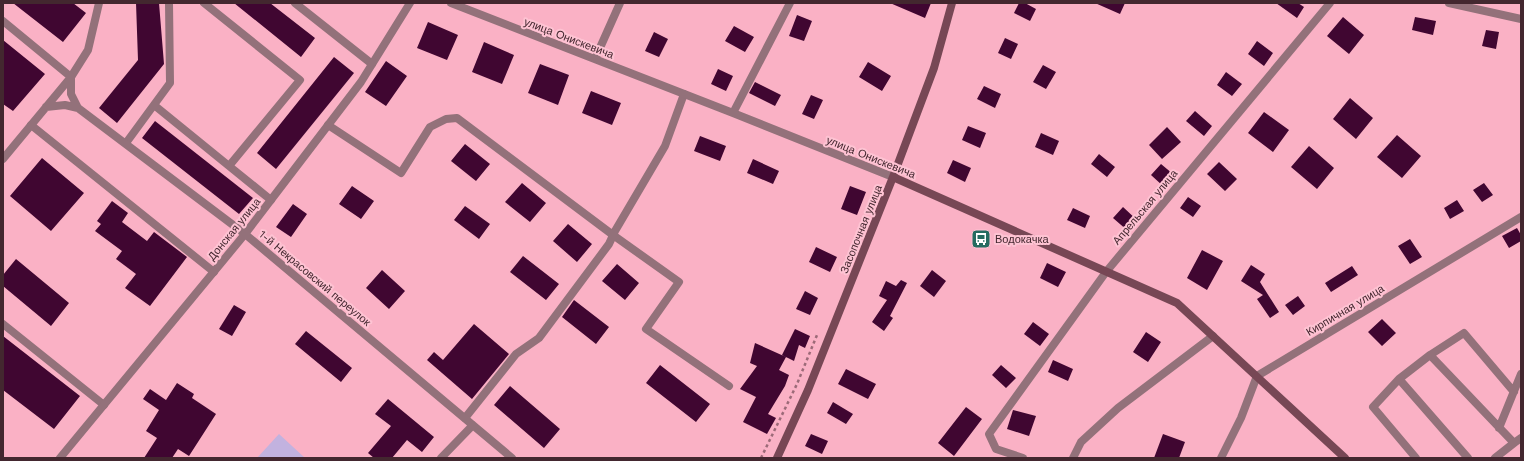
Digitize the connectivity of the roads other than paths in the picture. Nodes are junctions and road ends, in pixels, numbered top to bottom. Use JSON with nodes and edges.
{"nodes":[{"id":1,"x":99,"y":3,"type":"edge"},
{"id":2,"x":169,"y":3,"type":"edge"},
{"id":3,"x":204,"y":3,"type":"edge"},
{"id":4,"x":294,"y":3,"type":"edge"},
{"id":5,"x":410,"y":3,"type":"edge"},
{"id":6,"x":450,"y":3,"type":"edge"},
{"id":7,"x":620,"y":3,"type":"edge"},
{"id":8,"x":790,"y":3,"type":"edge"},
{"id":9,"x":952,"y":3,"type":"edge"},
{"id":10,"x":1330,"y":3,"type":"edge"},
{"id":11,"x":1449,"y":3,"type":"edge"},
{"id":12,"x":1521,"y":19,"type":"edge"},
{"id":13,"x":3,"y":21,"type":"edge"},
{"id":14,"x":594,"y":60,"type":"junction"},
{"id":15,"x":372,"y":64,"type":"junction"},
{"id":16,"x":70,"y":77,"type":"junction"},
{"id":17,"x":684,"y":94,"type":"junction"},
{"id":18,"x":154,"y":105,"type":"junction"},
{"id":19,"x":46,"y":107,"type":"junction"},
{"id":20,"x":78,"y":108,"type":"junction"},
{"id":21,"x":733,"y":113,"type":"junction"},
{"id":22,"x":31,"y":125,"type":"junction"},
{"id":23,"x":328,"y":125,"type":"junction"},
{"id":24,"x":126,"y":143,"type":"junction"},
{"id":25,"x":3,"y":159,"type":"edge"},
{"id":26,"x":229,"y":166,"type":"junction"},
{"id":27,"x":893,"y":177,"type":"junction"},
{"id":28,"x":271,"y":200,"type":"junction"},
{"id":29,"x":1521,"y":217,"type":"edge"},
{"id":30,"x":245,"y":234,"type":"junction"},
{"id":31,"x":613,"y":235,"type":"junction"},
{"id":32,"x":214,"y":272,"type":"junction"},
{"id":33,"x":1106,"y":272,"type":"junction"},
{"id":34,"x":3,"y":324,"type":"edge"},
{"id":35,"x":1213,"y":336,"type":"junction"},
{"id":36,"x":1430,"y":355,"type":"junction"},
{"id":37,"x":1521,"y":374,"type":"edge"},
{"id":38,"x":1257,"y":376,"type":"junction"},
{"id":39,"x":1399,"y":379,"type":"junction"},
{"id":40,"x":729,"y":386,"type":"dead end"},
{"id":41,"x":1514,"y":392,"type":"junction"},
{"id":42,"x":104,"y":405,"type":"junction"},
{"id":43,"x":465,"y":418,"type":"junction"},
{"id":44,"x":473,"y":425,"type":"junction"},
{"id":45,"x":1499,"y":428,"type":"junction"},
{"id":46,"x":1518,"y":440,"type":"edge"},
{"id":47,"x":60,"y":458,"type":"edge"},
{"id":48,"x":442,"y":458,"type":"edge"},
{"id":49,"x":512,"y":458,"type":"edge"},
{"id":50,"x":776,"y":458,"type":"edge"},
{"id":51,"x":1023,"y":458,"type":"edge"},
{"id":52,"x":1073,"y":458,"type":"edge"},
{"id":53,"x":1221,"y":458,"type":"edge"},
{"id":54,"x":1345,"y":458,"type":"edge"},
{"id":55,"x":1416,"y":458,"type":"edge"},
{"id":56,"x":1468,"y":458,"type":"edge"},
{"id":57,"x":1495,"y":458,"type":"edge"}],
"edges":[{"from":1,"to":16,"type":"street"},
{"from":2,"to":18,"type":"street"},
{"from":3,"to":26,"type":"street"},
{"from":4,"to":15,"type":"street"},
{"from":5,"to":15,"type":"street","name":"Донская улица"},
{"from":6,"to":14,"type":"street","name":"улица Онискевича"},
{"from":7,"to":14,"type":"street"},
{"from":8,"to":21,"type":"street"},
{"from":9,"to":27,"type":"street","name":"Засопочная улица"},
{"from":10,"to":33,"type":"street","name":"Апрельская улица"},
{"from":11,"to":12,"type":"street"},
{"from":13,"to":16,"type":"street"},
{"from":14,"to":17,"type":"street","name":"улица Онискевича"},
{"from":15,"to":23,"type":"street","name":"Донская улица"},
{"from":16,"to":19,"type":"street"},
{"from":16,"to":20,"type":"street"},
{"from":17,"to":21,"type":"street","name":"улица Онискевича"},
{"from":17,"to":31,"type":"street"},
{"from":18,"to":24,"type":"street"},
{"from":18,"to":26,"type":"street"},
{"from":19,"to":20,"type":"street"},
{"from":19,"to":22,"type":"street"},
{"from":20,"to":24,"type":"street","name":"1-й Некрасовский переулок"},
{"from":21,"to":27,"type":"street","name":"улица Онискевича"},
{"from":22,"to":25,"type":"street"},
{"from":22,"to":32,"type":"street"},
{"from":23,"to":28,"type":"street","name":"Донская улица"},
{"from":23,"to":31,"type":"street"},
{"from":24,"to":30,"type":"street","name":"1-й Некрасовский переулок"},
{"from":26,"to":28,"type":"street"},
{"from":27,"to":33,"type":"street","name":"улица Онискевича"},
{"from":27,"to":50,"type":"street","name":"Засопочная улица"},
{"from":28,"to":30,"type":"street","name":"Донская улица"},
{"from":29,"to":38,"type":"street","name":"Кирпичная улица"},
{"from":30,"to":32,"type":"street","name":"Донская улица"},
{"from":30,"to":43,"type":"street","name":"1-й Некрасовский переулок"},
{"from":31,"to":40,"type":"street"},
{"from":31,"to":43,"type":"street"},
{"from":32,"to":42,"type":"street","name":"Донская улица"},
{"from":33,"to":35,"type":"street","name":"улица Онискевича"},
{"from":33,"to":51,"type":"street","name":"Апрельская улица"},
{"from":34,"to":42,"type":"street"},
{"from":35,"to":38,"type":"street","name":"улица Онискевича"},
{"from":35,"to":52,"type":"street"},
{"from":36,"to":39,"type":"street"},
{"from":36,"to":41,"type":"street"},
{"from":36,"to":45,"type":"street"},
{"from":37,"to":41,"type":"street"},
{"from":38,"to":53,"type":"street"},
{"from":38,"to":54,"type":"street","name":"улица Онискевича"},
{"from":39,"to":55,"type":"street"},
{"from":39,"to":56,"type":"street"},
{"from":41,"to":45,"type":"street"},
{"from":42,"to":47,"type":"street","name":"Донская улица"},
{"from":43,"to":44,"type":"street","name":"1-й Некрасовский переулок"},
{"from":44,"to":48,"type":"street"},
{"from":44,"to":49,"type":"street","name":"1-й Некрасовский переулок"},
{"from":45,"to":46,"type":"street"},
{"from":46,"to":57,"type":"street"}]}
